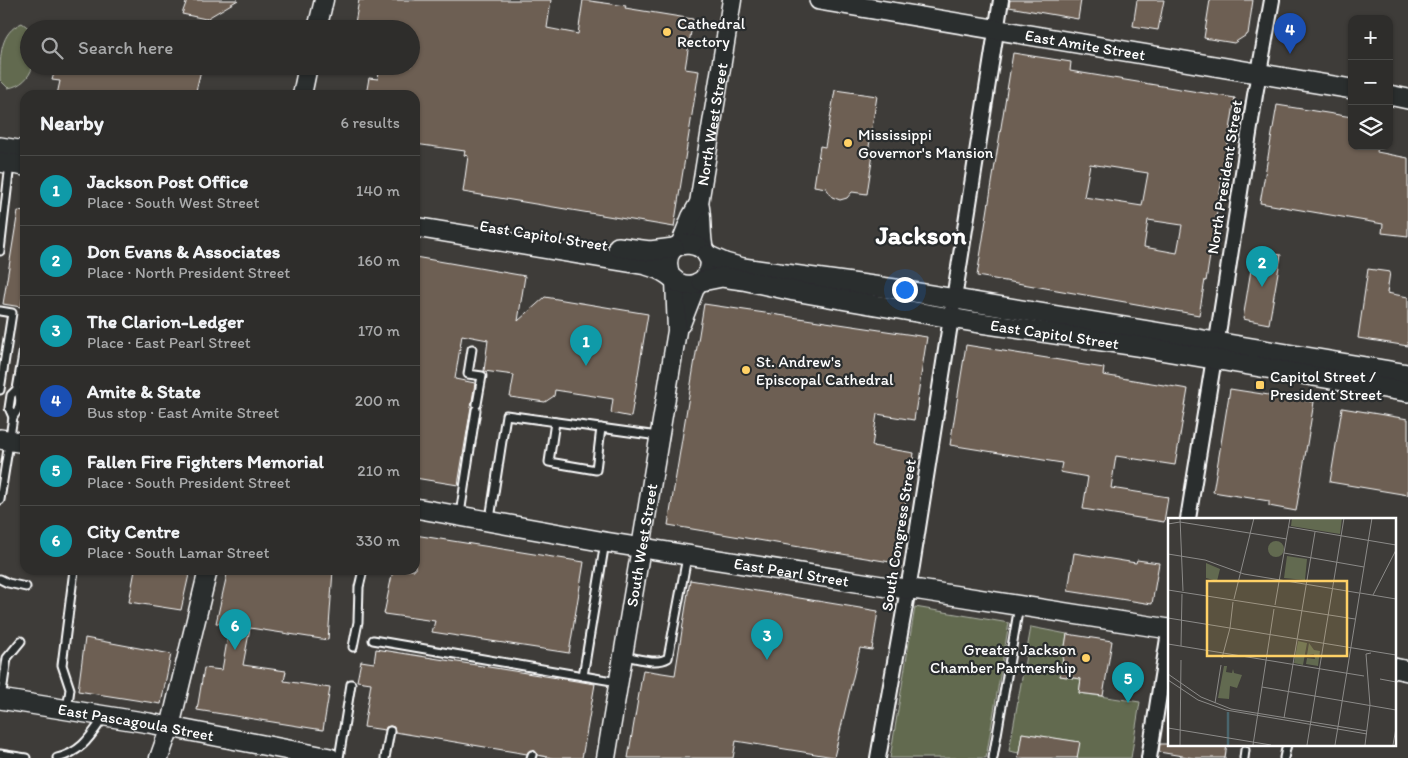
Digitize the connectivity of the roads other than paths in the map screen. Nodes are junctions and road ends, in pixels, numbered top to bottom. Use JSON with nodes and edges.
{"nodes":[{"id":1,"x":324,"y":0,"type":"edge"},
{"id":2,"x":732,"y":0,"type":"edge"},
{"id":3,"x":819,"y":0,"type":"edge"},
{"id":4,"x":1001,"y":0,"type":"edge"},
{"id":5,"x":1272,"y":0,"type":"edge"},
{"id":6,"x":319,"y":20,"type":"edge"},
{"id":7,"x":996,"y":29,"type":"junction"},
{"id":8,"x":1258,"y":73,"type":"junction"},
{"id":9,"x":306,"y":75,"type":"edge"},
{"id":10,"x":1348,"y":88,"type":"edge"},
{"id":11,"x":303,"y":90,"type":"edge"},
{"id":12,"x":1393,"y":97,"type":"edge"},
{"id":13,"x":1408,"y":99,"type":"edge"},
{"id":14,"x":0,"y":147,"type":"edge"},
{"id":15,"x":20,"y":150,"type":"edge"},
{"id":16,"x":12,"y":163,"type":"edge"},
{"id":17,"x":699,"y":203,"type":"junction"},
{"id":18,"x":420,"y":215,"type":"edge"},
{"id":19,"x":420,"y":228,"type":"edge"},
{"id":20,"x":677,"y":247,"type":"junction"},
{"id":21,"x":0,"y":251,"type":"edge"},
{"id":22,"x":705,"y":252,"type":"junction"},
{"id":23,"x":672,"y":278,"type":"junction"},
{"id":24,"x":699,"y":282,"type":"junction"},
{"id":25,"x":953,"y":299,"type":"junction"},
{"id":26,"x":0,"y":311,"type":"edge"},
{"id":27,"x":950,"y":318,"type":"junction"},
{"id":28,"x":678,"y":331,"type":"junction"},
{"id":29,"x":472,"y":349,"type":"dead end"},
{"id":30,"x":1215,"y":351,"type":"junction"},
{"id":31,"x":20,"y":372,"type":"edge"},
{"id":32,"x":1408,"y":374,"type":"edge"},
{"id":33,"x":0,"y":390,"type":"edge"},
{"id":34,"x":1408,"y":392,"type":"edge"},
{"id":35,"x":555,"y":422,"type":"junction"},
{"id":36,"x":601,"y":428,"type":"junction"},
{"id":37,"x":661,"y":437,"type":"junction"},
{"id":38,"x":11,"y":441,"type":"edge"},
{"id":39,"x":0,"y":500,"type":"edge"},
{"id":40,"x":420,"y":509,"type":"edge"},
{"id":41,"x":459,"y":517,"type":"junction"},
{"id":42,"x":1188,"y":518,"type":"edge"},
{"id":43,"x":490,"y":522,"type":"junction"},
{"id":44,"x":605,"y":542,"type":"junction"},
{"id":45,"x":642,"y":547,"type":"junction"},
{"id":46,"x":687,"y":554,"type":"junction"},
{"id":47,"x":73,"y":575,"type":"edge"},
{"id":48,"x":207,"y":575,"type":"edge"},
{"id":49,"x":361,"y":575,"type":"edge"},
{"id":50,"x":0,"y":579,"type":"edge"},
{"id":51,"x":26,"y":587,"type":"dead end"},
{"id":52,"x":908,"y":589,"type":"junction"},
{"id":53,"x":1019,"y":606,"type":"junction"},
{"id":54,"x":1168,"y":630,"type":"edge"},
{"id":55,"x":1168,"y":636,"type":"edge"},
{"id":56,"x":373,"y":640,"type":"dead end"},
{"id":57,"x":21,"y":641,"type":"dead end"},
{"id":58,"x":353,"y":646,"type":"dead end"},
{"id":59,"x":623,"y":656,"type":"junction"},
{"id":60,"x":583,"y":676,"type":"junction"},
{"id":61,"x":619,"y":682,"type":"junction"},
{"id":62,"x":351,"y":684,"type":"dead end"},
{"id":63,"x":0,"y":699,"type":"edge"},
{"id":64,"x":67,"y":710,"type":"junction"},
{"id":65,"x":104,"y":716,"type":"junction"},
{"id":66,"x":170,"y":727,"type":"junction"},
{"id":67,"x":390,"y":731,"type":"dead end"},
{"id":68,"x":0,"y":754,"type":"edge"},
{"id":69,"x":26,"y":758,"type":"edge"},
{"id":70,"x":57,"y":758,"type":"edge"},
{"id":71,"x":159,"y":758,"type":"edge"},
{"id":72,"x":330,"y":758,"type":"edge"},
{"id":73,"x":339,"y":758,"type":"edge"},
{"id":74,"x":385,"y":758,"type":"edge"},
{"id":75,"x":606,"y":758,"type":"edge"},
{"id":76,"x":878,"y":758,"type":"edge"},
{"id":77,"x":993,"y":758,"type":"edge"},
{"id":78,"x":1149,"y":758,"type":"edge"}],
"edges":[{"from":1,"to":6,"type":"street"},
{"from":2,"to":17,"type":"street","name":"North West Street"},
{"from":3,"to":7,"type":"main road","name":"East Amite Street"},
{"from":4,"to":7,"type":"street","name":"South Congress Street"},
{"from":5,"to":8,"type":"street","name":"North President Street"},
{"from":7,"to":8,"type":"main road","name":"East Amite Street"},
{"from":7,"to":25,"type":"street","name":"South Congress Street"},
{"from":8,"to":10,"type":"main road","name":"East Amite Street"},
{"from":8,"to":30,"type":"street","name":"North President Street"},
{"from":9,"to":11,"type":"street"},
{"from":12,"to":13,"type":"main road"},
{"from":14,"to":15,"type":"main road"},
{"from":16,"to":21,"type":"lane"},
{"from":17,"to":20,"type":"street","name":"North West Street"},
{"from":17,"to":22,"type":"street"},
{"from":18,"to":20,"type":"main road","name":"East Capitol Street"},
{"from":19,"to":23,"type":"main road","name":"East Capitol Street"},
{"from":20,"to":22,"type":"main road"},
{"from":20,"to":23,"type":"main road"},
{"from":22,"to":24,"type":"main road"},
{"from":22,"to":25,"type":"main road","name":"East Capitol Street"},
{"from":23,"to":24,"type":"main road"},
{"from":23,"to":28,"type":"street","name":"South West Street"},
{"from":24,"to":27,"type":"main road","name":"East Capitol Street"},
{"from":24,"to":28,"type":"street","name":"South West Street"},
{"from":25,"to":27,"type":"street","name":"South Congress Street"},
{"from":25,"to":30,"type":"main road","name":"East Capitol Street"},
{"from":26,"to":33,"type":"lane"},
{"from":27,"to":30,"type":"main road","name":"East Capitol Street"},
{"from":27,"to":52,"type":"street","name":"South Congress Street"},
{"from":28,"to":37,"type":"street","name":"South West Street"},
{"from":29,"to":41,"type":"lane"},
{"from":30,"to":32,"type":"main road","name":"East Capitol Street"},
{"from":30,"to":34,"type":"main road","name":"East Capitol Street"},
{"from":30,"to":42,"type":"street","name":"North President Street"},
{"from":31,"to":38,"type":"lane"},
{"from":35,"to":36,"type":"lane"},
{"from":35,"to":36,"type":"lane"},
{"from":35,"to":43,"type":"lane"},
{"from":36,"to":37,"type":"lane"},
{"from":37,"to":45,"type":"street","name":"South West Street"},
{"from":38,"to":39,"type":"lane"},
{"from":40,"to":41,"type":"main road","name":"East Pearl Street"},
{"from":41,"to":43,"type":"main road","name":"East Pearl Street"},
{"from":43,"to":44,"type":"main road","name":"East Pearl Street"},
{"from":44,"to":45,"type":"main road","name":"East Pearl Street"},
{"from":44,"to":60,"type":"lane"},
{"from":45,"to":46,"type":"main road","name":"East Pearl Street"},
{"from":45,"to":59,"type":"street","name":"South West Street"},
{"from":46,"to":52,"type":"main road","name":"East Pearl Street"},
{"from":46,"to":59,"type":"lane"},
{"from":47,"to":64,"type":"lane"},
{"from":48,"to":66,"type":"street"},
{"from":49,"to":58,"type":"lane"},
{"from":50,"to":51,"type":"lane"},
{"from":52,"to":53,"type":"main road","name":"East Pearl Street"},
{"from":52,"to":76,"type":"street","name":"South Congress Street"},
{"from":53,"to":54,"type":"main road","name":"East Pearl Street"},
{"from":53,"to":77,"type":"lane"},
{"from":55,"to":78,"type":"street"},
{"from":56,"to":60,"type":"lane"},
{"from":57,"to":63,"type":"lane"},
{"from":59,"to":61,"type":"street","name":"South West Street"},
{"from":60,"to":61,"type":"lane"},
{"from":61,"to":75,"type":"street","name":"South West Street"},
{"from":62,"to":73,"type":"lane"},
{"from":63,"to":64,"type":"main road","name":"East Pascagoula Street"},
{"from":64,"to":65,"type":"main road","name":"East Pascagoula Street"},
{"from":65,"to":66,"type":"main road","name":"East Pascagoula Street"},
{"from":65,"to":70,"type":"lane"},
{"from":66,"to":71,"type":"street"},
{"from":66,"to":72,"type":"main road","name":"East Pascagoula Street"},
{"from":67,"to":74,"type":"lane"},
{"from":68,"to":69,"type":"lane"}]}
